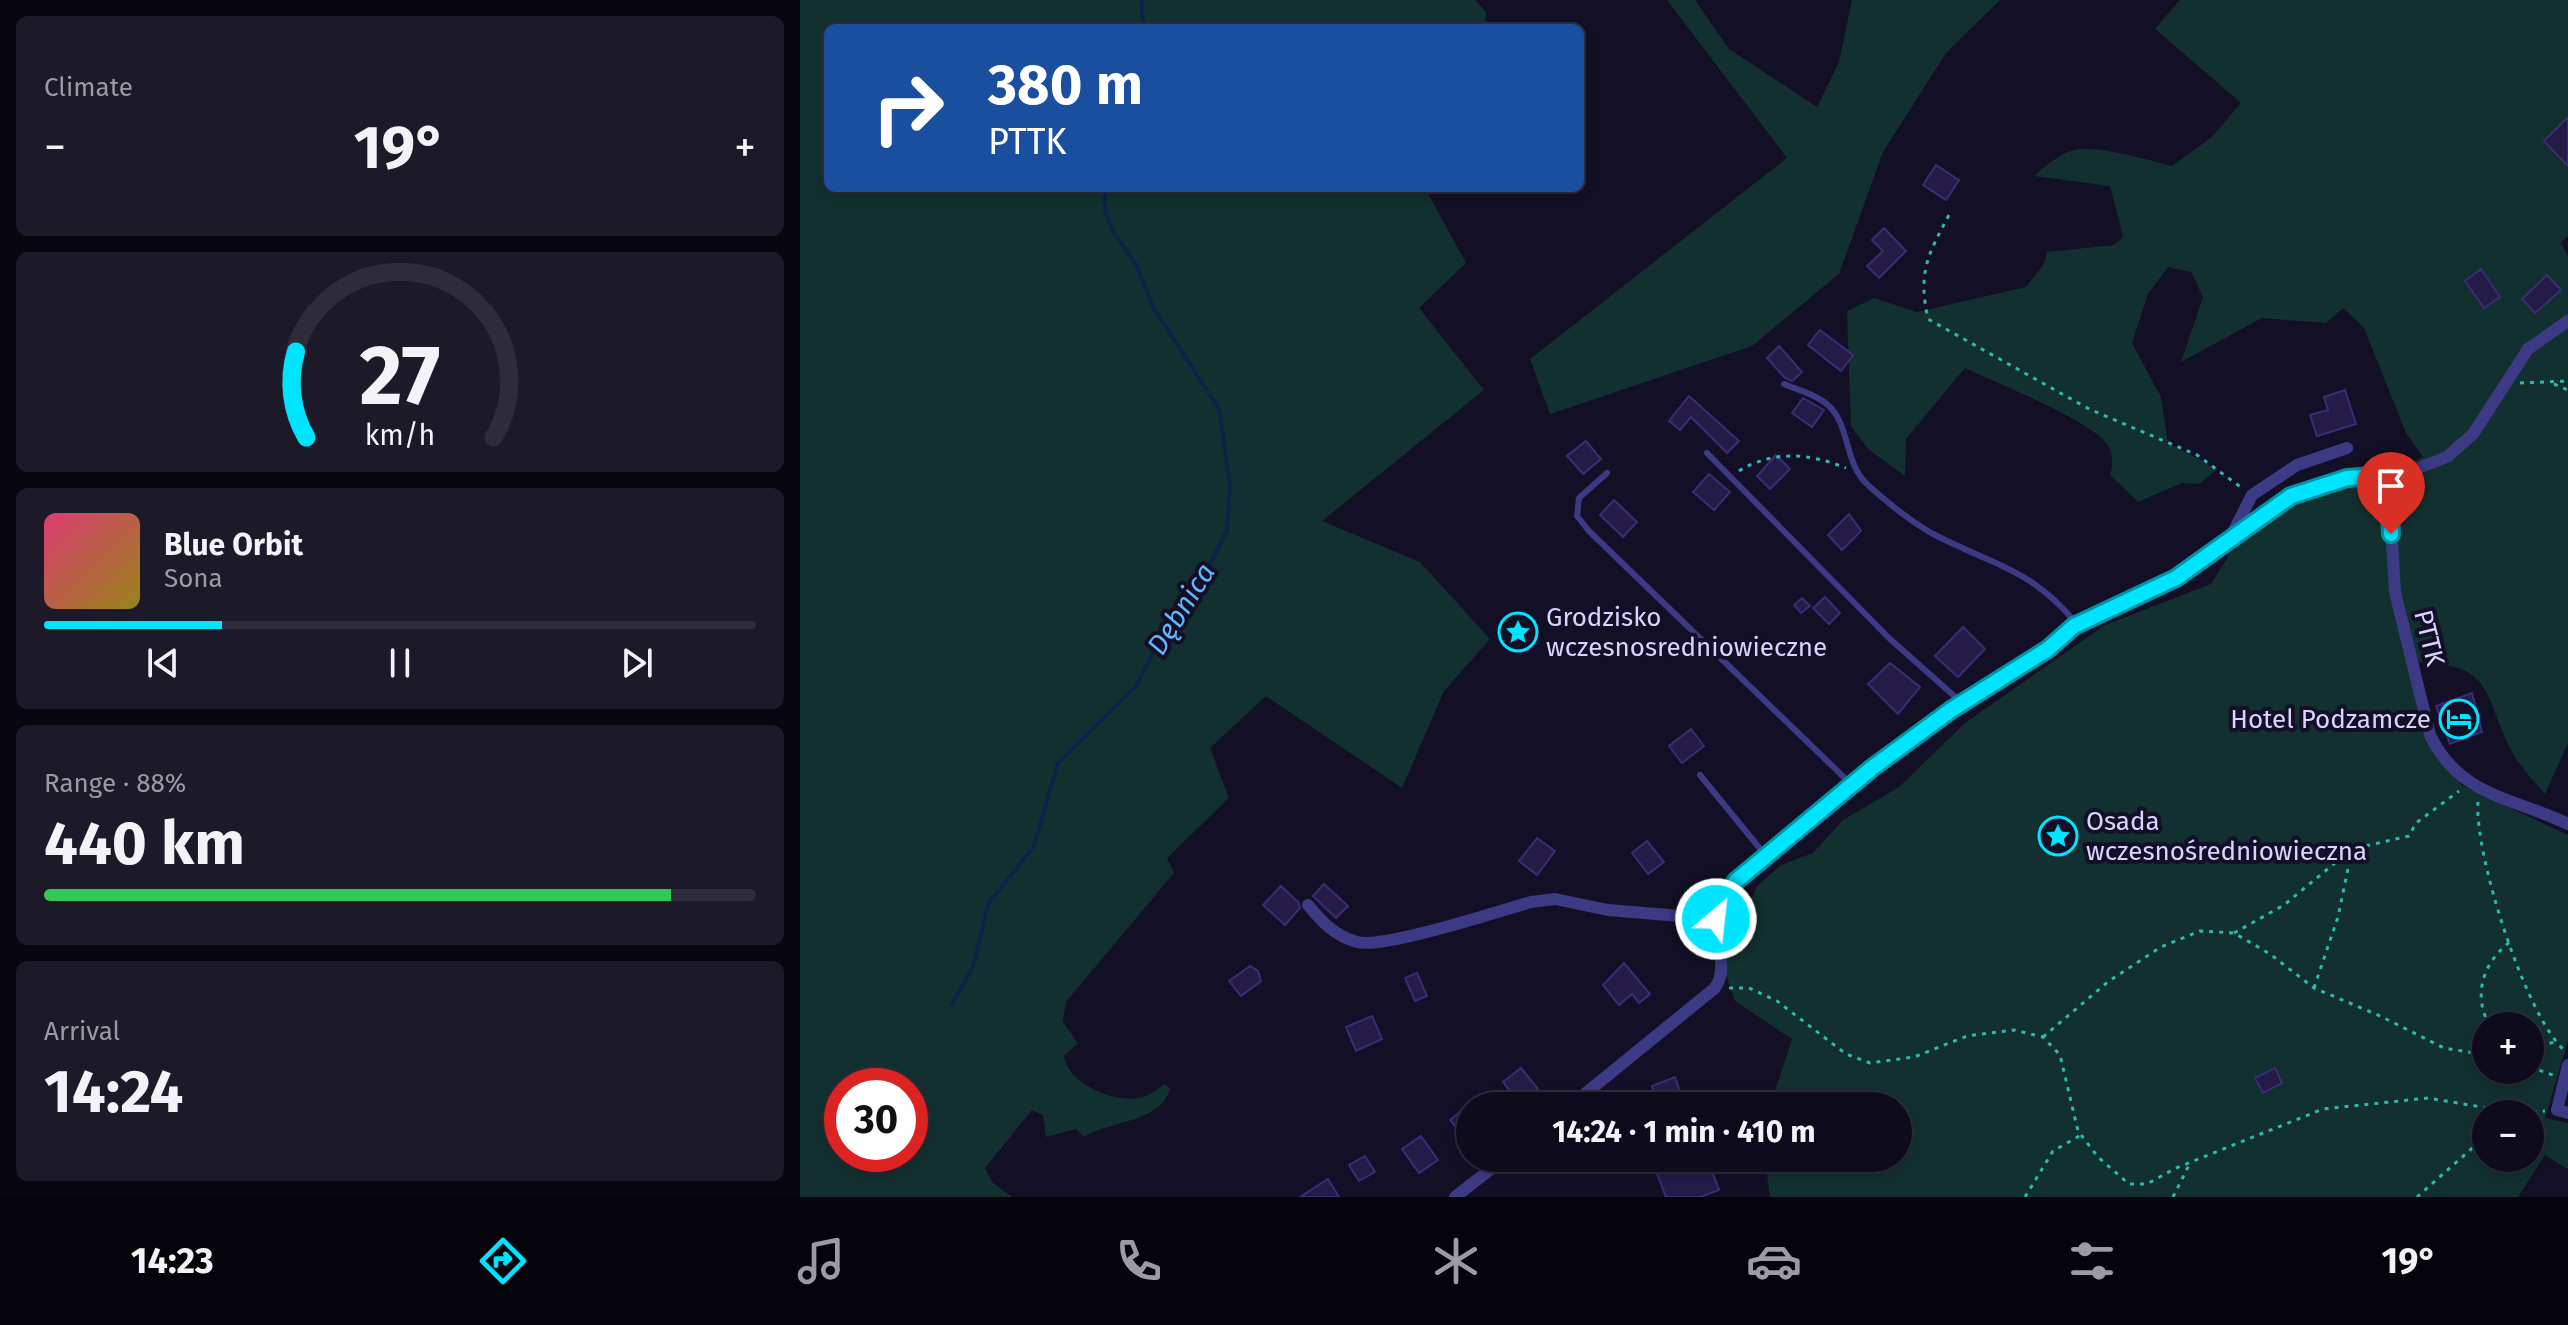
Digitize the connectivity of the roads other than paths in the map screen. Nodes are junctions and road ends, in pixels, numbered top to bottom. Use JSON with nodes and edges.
{"nodes":[{"id":1,"x":2568,"y":321,"type":"edge"},
{"id":2,"x":1784,"y":384,"type":"dead end"},
{"id":3,"x":2347,"y":448,"type":"dead end"},
{"id":4,"x":1707,"y":453,"type":"dead end"},
{"id":5,"x":1607,"y":473,"type":"dead end"},
{"id":6,"x":2388,"y":475,"type":"junction"},
{"id":7,"x":2231,"y":537,"type":"junction"},
{"id":8,"x":2077,"y":624,"type":"junction"},
{"id":9,"x":1962,"y":703,"type":"junction"},
{"id":10,"x":1700,"y":775,"type":"dead end"},
{"id":11,"x":1852,"y":785,"type":"junction"},
{"id":12,"x":2568,"y":824,"type":"edge"},
{"id":13,"x":1766,"y":856,"type":"junction"},
{"id":14,"x":1308,"y":905,"type":"dead end"},
{"id":15,"x":1716,"y":919,"type":"junction"},
{"id":16,"x":2568,"y":1065,"type":"edge"},
{"id":17,"x":1587,"y":1092,"type":"edge"},
{"id":18,"x":2562,"y":1112,"type":"edge"},
{"id":19,"x":1487,"y":1172,"type":"edge"},
{"id":20,"x":1455,"y":1197,"type":"edge"}],
"edges":[{"from":1,"to":6,"type":"street"},
{"from":2,"to":8,"type":"lane"},
{"from":3,"to":7,"type":"street"},
{"from":4,"to":9,"type":"lane"},
{"from":5,"to":11,"type":"lane"},
{"from":6,"to":7,"type":"street"},
{"from":6,"to":12,"type":"street","name":"PTTK"},
{"from":7,"to":8,"type":"street"},
{"from":8,"to":9,"type":"street"},
{"from":9,"to":11,"type":"street"},
{"from":10,"to":13,"type":"lane"},
{"from":11,"to":13,"type":"street"},
{"from":13,"to":15,"type":"street"},
{"from":14,"to":15,"type":"street"},
{"from":15,"to":17,"type":"street"},
{"from":16,"to":18,"type":"street"},
{"from":19,"to":20,"type":"street"}]}
